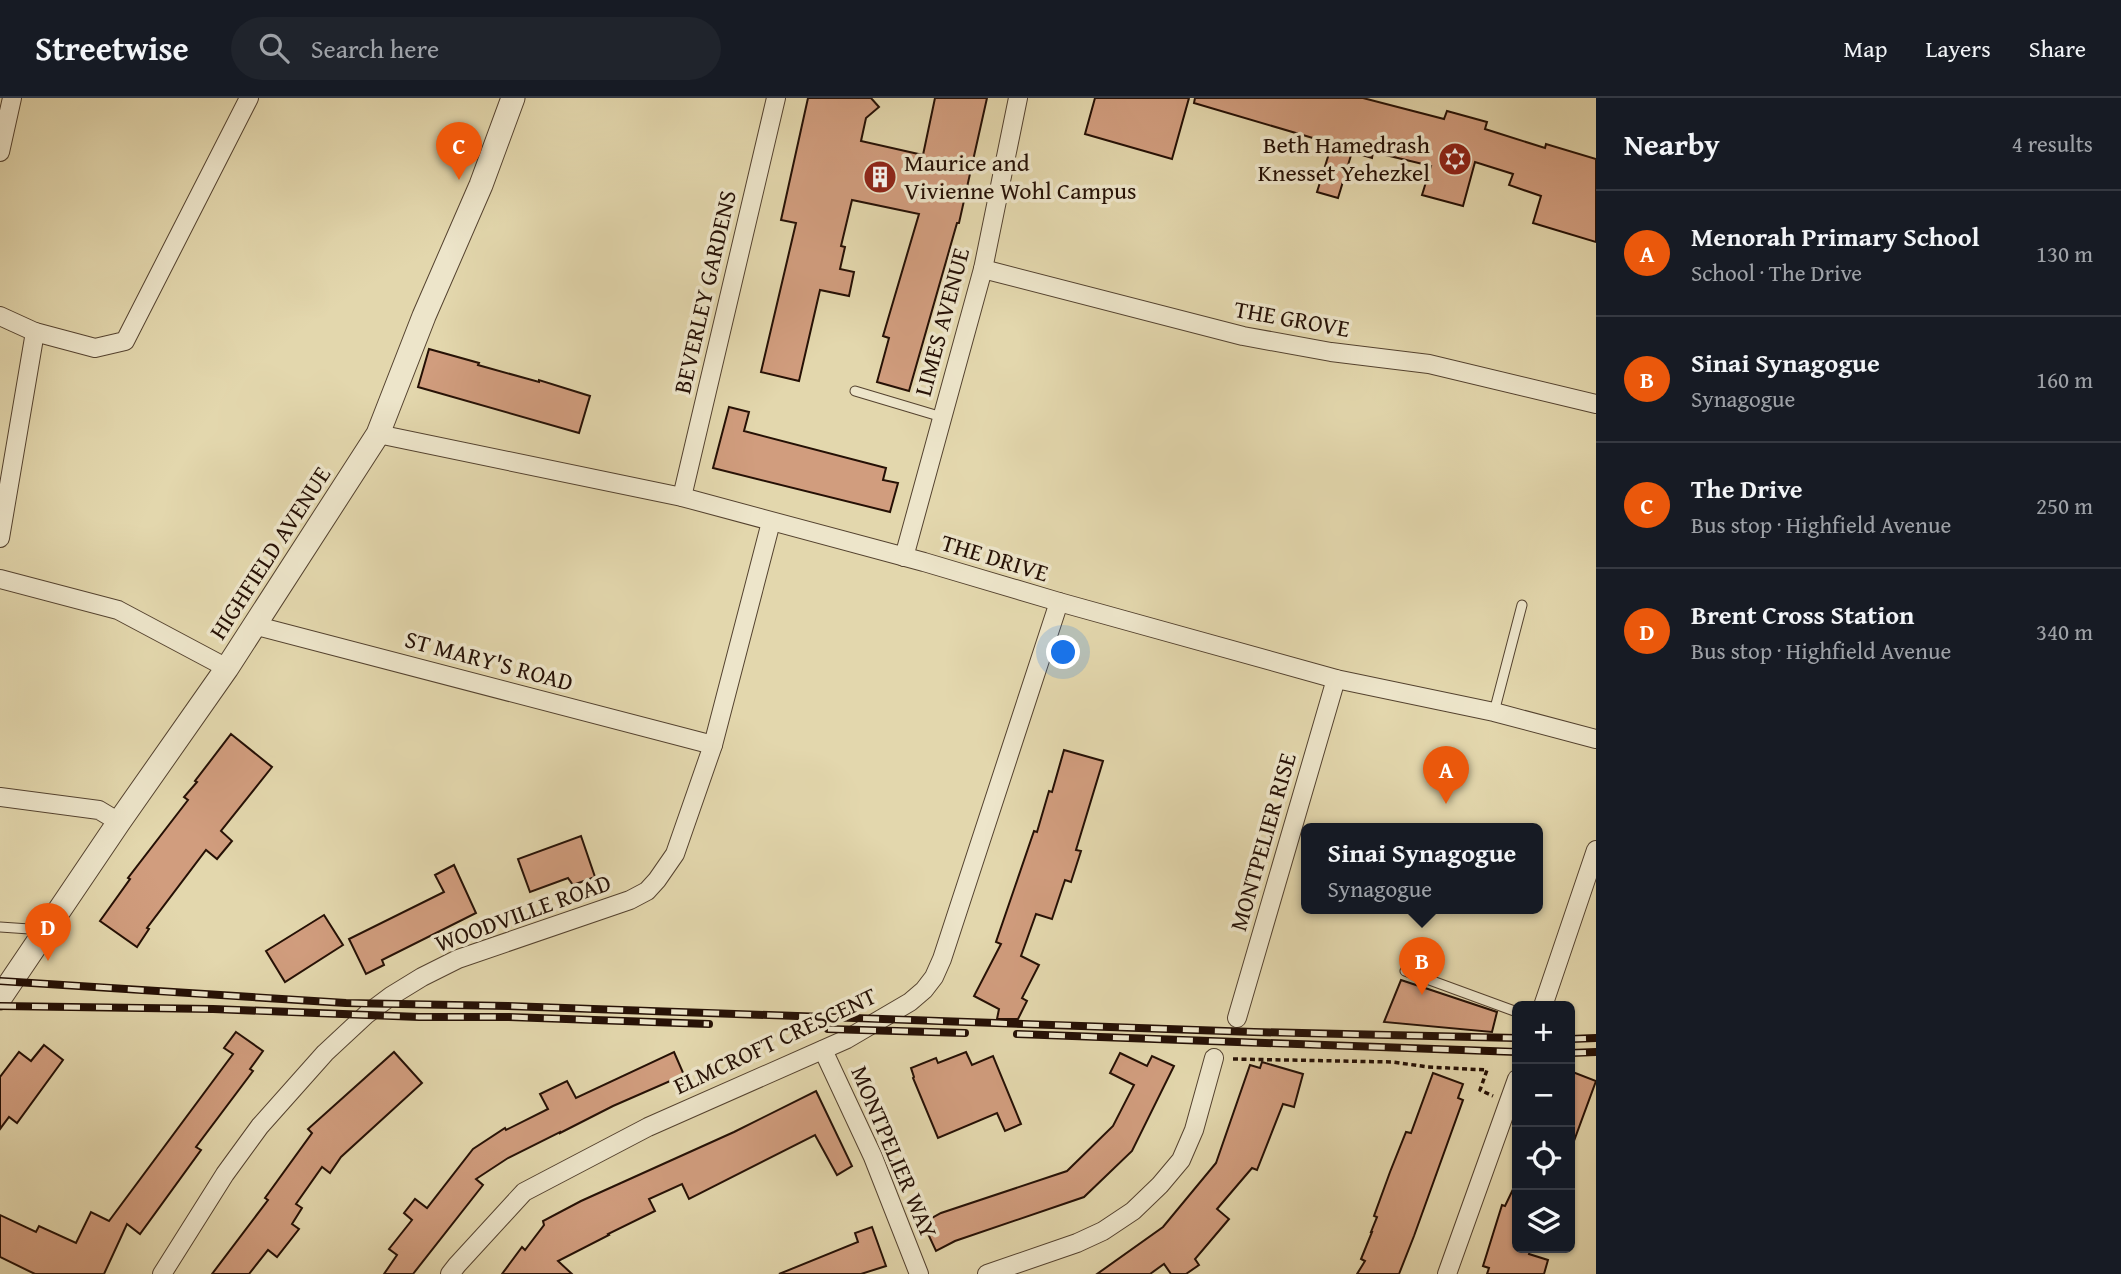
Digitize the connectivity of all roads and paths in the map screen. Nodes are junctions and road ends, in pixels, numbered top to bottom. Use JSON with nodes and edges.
{"nodes":[{"id":1,"x":12,"y":98,"type":"edge"},
{"id":2,"x":248,"y":98,"type":"edge"},
{"id":3,"x":513,"y":98,"type":"edge"},
{"id":4,"x":776,"y":98,"type":"edge"},
{"id":5,"x":1018,"y":98,"type":"edge"},
{"id":6,"x":0,"y":152,"type":"edge"},
{"id":7,"x":983,"y":269,"type":"junction"},
{"id":8,"x":0,"y":316,"type":"edge"},
{"id":9,"x":36,"y":332,"type":"junction"},
{"id":10,"x":855,"y":391,"type":"dead end"},
{"id":11,"x":1596,"y":404,"type":"edge"},
{"id":12,"x":942,"y":417,"type":"junction"},
{"id":13,"x":378,"y":434,"type":"junction"},
{"id":14,"x":682,"y":497,"type":"junction"},
{"id":15,"x":771,"y":522,"type":"junction"},
{"id":16,"x":0,"y":538,"type":"edge"},
{"id":17,"x":904,"y":557,"type":"junction"},
{"id":18,"x":0,"y":579,"type":"edge"},
{"id":19,"x":1059,"y":602,"type":"junction"},
{"id":20,"x":1522,"y":605,"type":"dead end"},
{"id":21,"x":253,"y":625,"type":"junction"},
{"id":22,"x":227,"y":668,"type":"junction"},
{"id":23,"x":1336,"y":679,"type":"junction"},
{"id":24,"x":1494,"y":712,"type":"junction"},
{"id":25,"x":1596,"y":739,"type":"edge"},
{"id":26,"x":713,"y":745,"type":"junction"},
{"id":27,"x":0,"y":797,"type":"edge"},
{"id":28,"x":119,"y":822,"type":"junction"},
{"id":29,"x":1596,"y":850,"type":"edge"},
{"id":30,"x":0,"y":927,"type":"edge"},
{"id":31,"x":45,"y":930,"type":"junction"},
{"id":32,"x":1405,"y":971,"type":"dead end"},
{"id":33,"x":0,"y":998,"type":"edge"},
{"id":34,"x":1545,"y":1001,"type":"edge"},
{"id":35,"x":1512,"y":1010,"type":"edge"},
{"id":36,"x":1237,"y":1018,"type":"dead end"},
{"id":37,"x":823,"y":1050,"type":"junction"},
{"id":38,"x":1214,"y":1058,"type":"dead end"},
{"id":39,"x":1242,"y":1060,"type":"dead end"},
{"id":40,"x":1512,"y":1092,"type":"edge"},
{"id":41,"x":1508,"y":1102,"type":"junction"},
{"id":42,"x":162,"y":1274,"type":"edge"},
{"id":43,"x":450,"y":1274,"type":"edge"},
{"id":44,"x":919,"y":1274,"type":"edge"},
{"id":45,"x":987,"y":1274,"type":"edge"},
{"id":46,"x":1447,"y":1274,"type":"edge"}],
"edges":[{"from":1,"to":6,"type":"street"},
{"from":2,"to":9,"type":"street"},
{"from":3,"to":13,"type":"street","name":"HIGHFIELD AVENUE"},
{"from":4,"to":14,"type":"street","name":"BEVERLEY GARDENS"},
{"from":5,"to":7,"type":"street","name":"LIMES AVENUE"},
{"from":7,"to":11,"type":"street","name":"THE GROVE"},
{"from":7,"to":12,"type":"street","name":"LIMES AVENUE"},
{"from":8,"to":9,"type":"street"},
{"from":9,"to":16,"type":"street"},
{"from":10,"to":12,"type":"lane"},
{"from":12,"to":17,"type":"street","name":"LIMES AVENUE"},
{"from":13,"to":14,"type":"street","name":"THE DRIVE"},
{"from":13,"to":21,"type":"street","name":"HIGHFIELD AVENUE"},
{"from":14,"to":15,"type":"street","name":"THE DRIVE"},
{"from":15,"to":17,"type":"street","name":"THE DRIVE"},
{"from":15,"to":26,"type":"street","name":"WOODVILLE ROAD"},
{"from":17,"to":19,"type":"street","name":"THE DRIVE"},
{"from":18,"to":22,"type":"street"},
{"from":19,"to":23,"type":"street","name":"THE DRIVE"},
{"from":19,"to":37,"type":"street","name":"ELMCROFT CRESCENT"},
{"from":20,"to":24,"type":"lane"},
{"from":21,"to":22,"type":"street","name":"HIGHFIELD AVENUE"},
{"from":21,"to":26,"type":"street","name":"ST MARY'S ROAD"},
{"from":22,"to":28,"type":"street","name":"HIGHFIELD AVENUE"},
{"from":23,"to":24,"type":"street","name":"THE DRIVE"},
{"from":23,"to":36,"type":"street","name":"MONTPELIER RISE"},
{"from":24,"to":25,"type":"street","name":"THE DRIVE"},
{"from":26,"to":42,"type":"street","name":"WOODVILLE ROAD"},
{"from":27,"to":28,"type":"street"},
{"from":28,"to":31,"type":"street","name":"HIGHFIELD AVENUE"},
{"from":29,"to":34,"type":"street"},
{"from":30,"to":31,"type":"lane"},
{"from":31,"to":33,"type":"street","name":"HIGHFIELD AVENUE"},
{"from":32,"to":35,"type":"lane"},
{"from":37,"to":43,"type":"street","name":"ELMCROFT CRESCENT"},
{"from":37,"to":44,"type":"street","name":"MONTPELIER WAY"},
{"from":38,"to":45,"type":"street"},
{"from":39,"to":41,"type":"path"},
{"from":40,"to":41,"type":"street"},
{"from":41,"to":46,"type":"street"}]}
